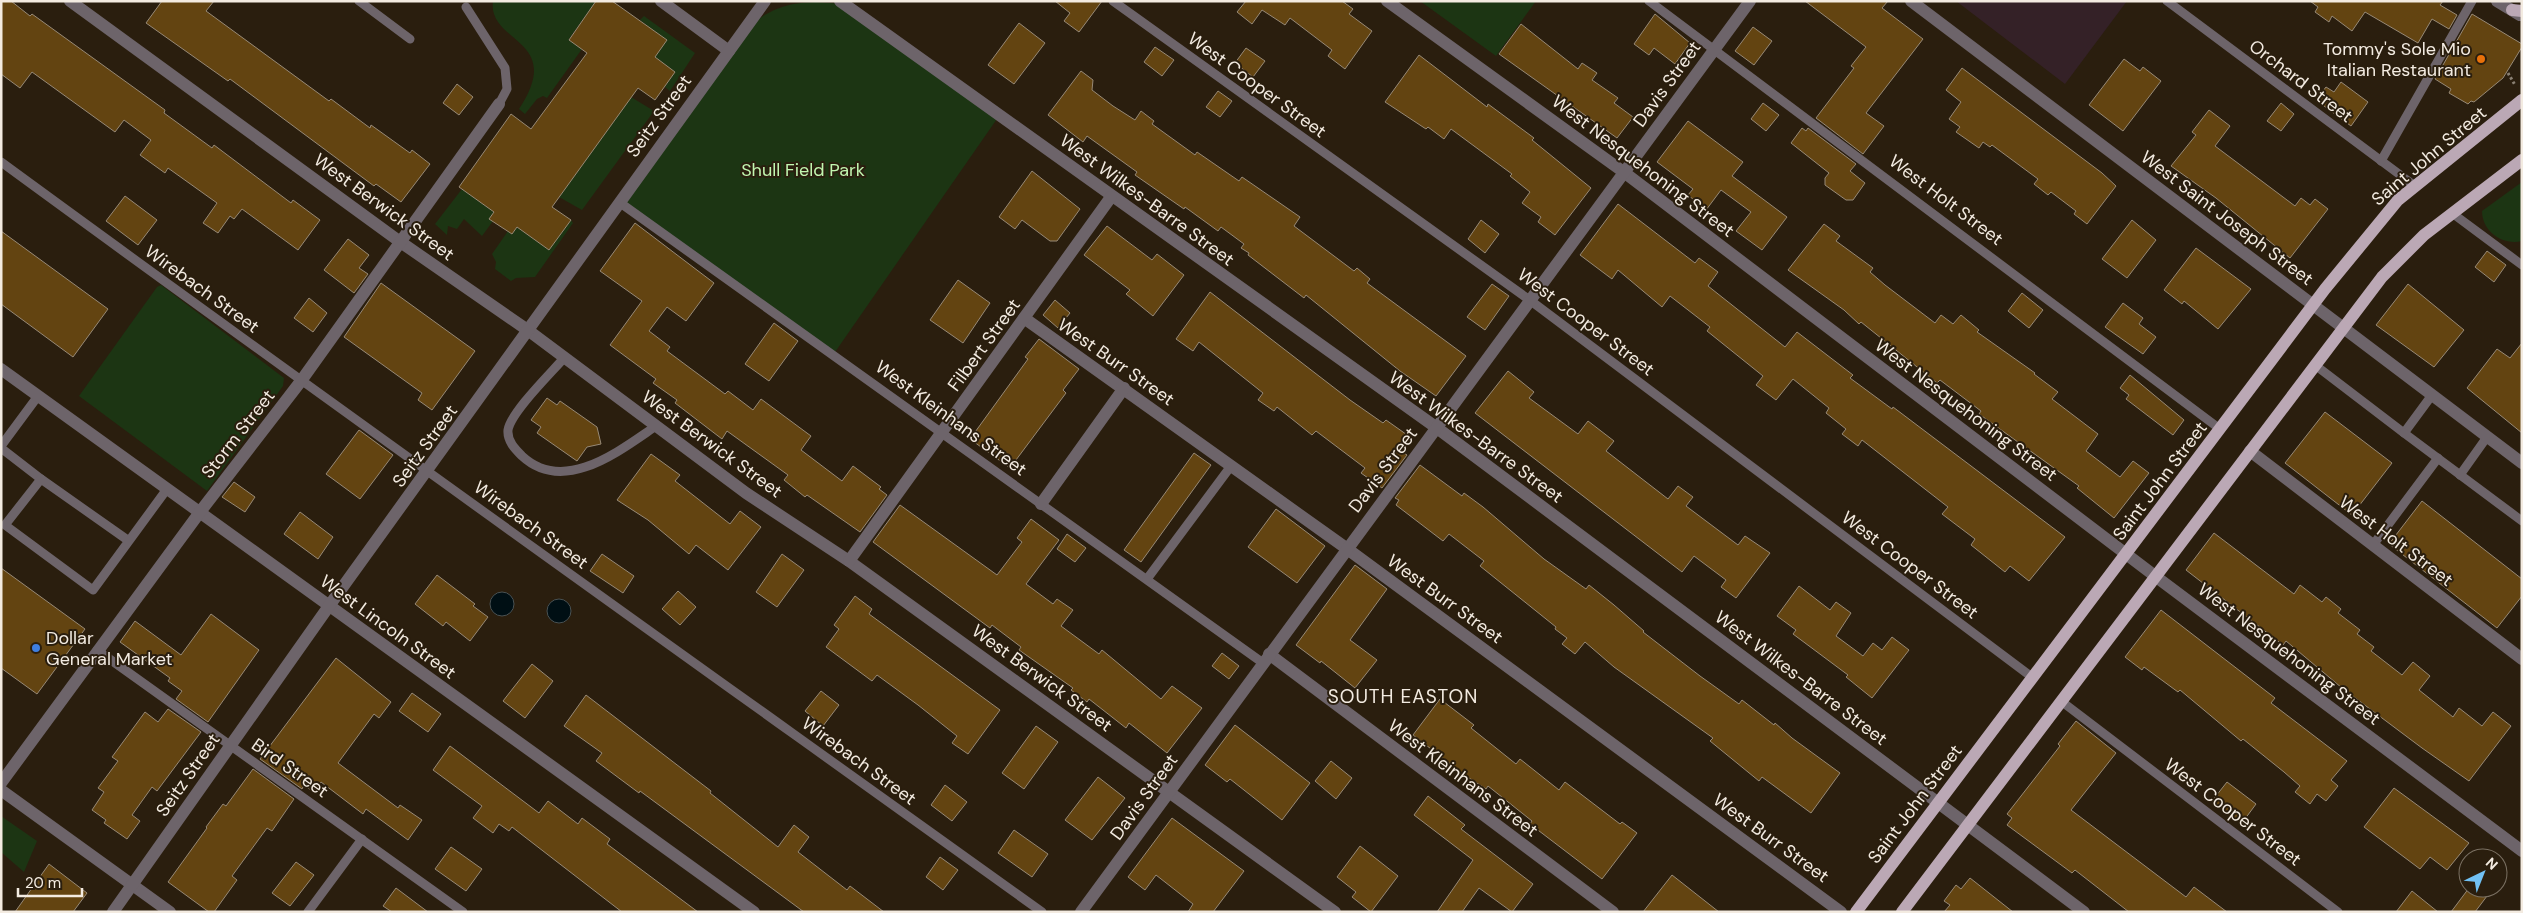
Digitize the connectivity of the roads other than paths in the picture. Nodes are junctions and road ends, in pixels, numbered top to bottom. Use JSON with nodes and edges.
{"nodes":[{"id":1,"x":70,"y":1,"type":"edge"},
{"id":2,"x":359,"y":1,"type":"edge"},
{"id":3,"x":661,"y":1,"type":"edge"},
{"id":4,"x":765,"y":1,"type":"edge"},
{"id":5,"x":840,"y":1,"type":"edge"},
{"id":6,"x":1113,"y":1,"type":"edge"},
{"id":7,"x":1386,"y":1,"type":"edge"},
{"id":8,"x":1649,"y":1,"type":"edge"},
{"id":9,"x":1750,"y":1,"type":"edge"},
{"id":10,"x":1911,"y":1,"type":"edge"},
{"id":11,"x":2167,"y":1,"type":"edge"},
{"id":12,"x":2472,"y":1,"type":"edge"},
{"id":13,"x":2496,"y":1,"type":"edge"},
{"id":14,"x":466,"y":7,"type":"dead end"},
{"id":15,"x":2518,"y":13,"type":"edge"},
{"id":16,"x":410,"y":39,"type":"dead end"},
{"id":17,"x":1715,"y":48,"type":"junction"},
{"id":18,"x":729,"y":51,"type":"junction"},
{"id":19,"x":2520,"y":95,"type":"edge"},
{"id":20,"x":499,"y":104,"type":"joint"},
{"id":21,"x":2522,"y":160,"type":"edge"},
{"id":22,"x":2381,"y":161,"type":"junction"},
{"id":23,"x":1,"y":162,"type":"edge"},
{"id":24,"x":1625,"y":173,"type":"junction"},
{"id":25,"x":2415,"y":186,"type":"junction"},
{"id":26,"x":1111,"y":197,"type":"junction"},
{"id":27,"x":619,"y":202,"type":"junction"},
{"id":28,"x":2452,"y":213,"type":"junction"},
{"id":29,"x":400,"y":241,"type":"junction"},
{"id":30,"x":2522,"y":265,"type":"edge"},
{"id":31,"x":1531,"y":300,"type":"junction"},
{"id":32,"x":2313,"y":305,"type":"junction"},
{"id":33,"x":1024,"y":318,"type":"junction"},
{"id":34,"x":2343,"y":328,"type":"junction"},
{"id":35,"x":529,"y":331,"type":"junction"},
{"id":36,"x":564,"y":358,"type":"junction"},
{"id":37,"x":2314,"y":365,"type":"junction"},
{"id":38,"x":1,"y":370,"type":"edge"},
{"id":39,"x":300,"y":381,"type":"junction"},
{"id":40,"x":1124,"y":388,"type":"junction"},
{"id":41,"x":38,"y":396,"type":"junction"},
{"id":42,"x":2432,"y":396,"type":"junction"},
{"id":43,"x":656,"y":426,"type":"junction"},
{"id":44,"x":1437,"y":428,"type":"junction"},
{"id":45,"x":2220,"y":429,"type":"junction"},
{"id":46,"x":2404,"y":433,"type":"junction"},
{"id":47,"x":942,"y":434,"type":"junction"},
{"id":48,"x":2488,"y":437,"type":"junction"},
{"id":49,"x":1,"y":447,"type":"edge"},
{"id":50,"x":2250,"y":451,"type":"junction"},
{"id":51,"x":2438,"y":458,"type":"junction"},
{"id":52,"x":2522,"y":463,"type":"edge"},
{"id":53,"x":1231,"y":466,"type":"junction"},
{"id":54,"x":429,"y":470,"type":"junction"},
{"id":55,"x":2460,"y":475,"type":"junction"},
{"id":56,"x":41,"y":479,"type":"junction"},
{"id":57,"x":167,"y":489,"type":"junction"},
{"id":58,"x":1041,"y":504,"type":"junction"},
{"id":59,"x":200,"y":512,"type":"junction"},
{"id":60,"x":2522,"y":521,"type":"edge"},
{"id":61,"x":130,"y":541,"type":"junction"},
{"id":62,"x":2373,"y":545,"type":"junction"},
{"id":63,"x":1346,"y":548,"type":"junction"},
{"id":64,"x":2127,"y":554,"type":"junction"},
{"id":65,"x":849,"y":560,"type":"junction"},
{"id":66,"x":2155,"y":576,"type":"junction"},
{"id":67,"x":1147,"y":579,"type":"junction"},
{"id":68,"x":329,"y":606,"type":"junction"},
{"id":69,"x":97,"y":650,"type":"junction"},
{"id":70,"x":2522,"y":658,"type":"edge"},
{"id":71,"x":1266,"y":659,"type":"junction"},
{"id":72,"x":2033,"y":678,"type":"junction"},
{"id":73,"x":2061,"y":701,"type":"junction"},
{"id":74,"x":231,"y":746,"type":"junction"},
{"id":75,"x":1,"y":784,"type":"edge"},
{"id":76,"x":1,"y":790,"type":"edge"},
{"id":77,"x":1170,"y":791,"type":"junction"},
{"id":78,"x":1938,"y":802,"type":"junction"},
{"id":79,"x":1968,"y":824,"type":"junction"},
{"id":80,"x":362,"y":838,"type":"junction"},
{"id":81,"x":2522,"y":851,"type":"edge"},
{"id":82,"x":132,"y":885,"type":"junction"},
{"id":83,"x":1084,"y":911,"type":"edge"},
{"id":84,"x":113,"y":912,"type":"edge"},
{"id":85,"x":170,"y":912,"type":"edge"},
{"id":86,"x":308,"y":912,"type":"edge"},
{"id":87,"x":463,"y":912,"type":"edge"},
{"id":88,"x":754,"y":912,"type":"edge"},
{"id":89,"x":1042,"y":912,"type":"edge"},
{"id":90,"x":1335,"y":912,"type":"edge"},
{"id":91,"x":1613,"y":912,"type":"edge"},
{"id":92,"x":1841,"y":912,"type":"edge"},
{"id":93,"x":1856,"y":912,"type":"edge"},
{"id":94,"x":1902,"y":912,"type":"edge"},
{"id":95,"x":2084,"y":912,"type":"edge"},
{"id":96,"x":2338,"y":912,"type":"edge"}],
"edges":[{"from":1,"to":29,"type":"street","name":"West Berwick Street"},
{"from":2,"to":16,"type":"lane"},
{"from":3,"to":18,"type":"street"},
{"from":4,"to":18,"type":"street","name":"Seitz Street"},
{"from":5,"to":26,"type":"street","name":"West Wilkes-Barre Street"},
{"from":6,"to":31,"type":"lane","name":"West Cooper Street"},
{"from":7,"to":24,"type":"street","name":"West Nesquehoning Street"},
{"from":8,"to":17,"type":"lane","name":"West Holt Street"},
{"from":9,"to":17,"type":"street","name":"Davis Street"},
{"from":10,"to":32,"type":"street","name":"West Saint Joseph Street"},
{"from":11,"to":22,"type":"lane","name":"Orchard Street"},
{"from":12,"to":22,"type":"lane"},
{"from":13,"to":15,"type":"street"},
{"from":14,"to":20,"type":"lane"},
{"from":17,"to":24,"type":"street","name":"Davis Street"},
{"from":17,"to":45,"type":"lane","name":"West Holt Street"},
{"from":18,"to":27,"type":"street","name":"Seitz Street"},
{"from":19,"to":25,"type":"main road","name":"Saint John Street"},
{"from":20,"to":29,"type":"street","name":"Storm Street"},
{"from":21,"to":28,"type":"main road"},
{"from":22,"to":25,"type":"lane","name":"Orchard Street"},
{"from":23,"to":39,"type":"lane","name":"Wirebach Street"},
{"from":24,"to":31,"type":"street","name":"Davis Street"},
{"from":24,"to":64,"type":"street","name":"West Nesquehoning Street"},
{"from":25,"to":32,"type":"main road","name":"Saint John Street"},
{"from":26,"to":33,"type":"street","name":"Filbert Street"},
{"from":26,"to":44,"type":"street","name":"West Wilkes-Barre Street"},
{"from":27,"to":35,"type":"street","name":"Seitz Street"},
{"from":27,"to":47,"type":"lane","name":"West Kleinhans Street"},
{"from":28,"to":30,"type":"lane"},
{"from":28,"to":34,"type":"main road"},
{"from":29,"to":35,"type":"street","name":"West Berwick Street"},
{"from":29,"to":39,"type":"street","name":"Storm Street"},
{"from":31,"to":44,"type":"street","name":"Davis Street"},
{"from":31,"to":72,"type":"lane","name":"West Cooper Street"},
{"from":32,"to":34,"type":"street","name":"West Saint Joseph Street"},
{"from":32,"to":45,"type":"main road","name":"Saint John Street"},
{"from":33,"to":40,"type":"street","name":"West Burr Street"},
{"from":33,"to":47,"type":"street","name":"Filbert Street"},
{"from":34,"to":37,"type":"main road"},
{"from":34,"to":42,"type":"street","name":"West Saint Joseph Street"},
{"from":35,"to":36,"type":"street","name":"West Berwick Street"},
{"from":35,"to":54,"type":"street","name":"Seitz Street"},
{"from":36,"to":43,"type":"street","name":"West Berwick Street"},
{"from":36,"to":43,"type":"lane"},
{"from":37,"to":46,"type":"lane"},
{"from":37,"to":50,"type":"main road"},
{"from":38,"to":41,"type":"street","name":"West Lincoln Street"},
{"from":39,"to":54,"type":"lane","name":"Wirebach Street"},
{"from":39,"to":59,"type":"street","name":"Storm Street"},
{"from":40,"to":53,"type":"street","name":"West Burr Street"},
{"from":40,"to":58,"type":"street"},
{"from":41,"to":49,"type":"lane"},
{"from":41,"to":57,"type":"street","name":"West Lincoln Street"},
{"from":42,"to":46,"type":"lane"},
{"from":42,"to":48,"type":"street","name":"West Saint Joseph Street"},
{"from":43,"to":65,"type":"street","name":"West Berwick Street"},
{"from":44,"to":63,"type":"street","name":"Davis Street"},
{"from":44,"to":78,"type":"street","name":"West Wilkes-Barre Street"},
{"from":45,"to":64,"type":"main road","name":"Saint John Street"},
{"from":46,"to":51,"type":"lane"},
{"from":47,"to":58,"type":"lane","name":"West Kleinhans Street"},
{"from":47,"to":65,"type":"street","name":"Filbert Street"},
{"from":48,"to":52,"type":"street","name":"West Saint Joseph Street"},
{"from":48,"to":55,"type":"lane"},
{"from":49,"to":56,"type":"lane"},
{"from":50,"to":62,"type":"street","name":"West Holt Street"},
{"from":50,"to":66,"type":"main road"},
{"from":51,"to":55,"type":"lane"},
{"from":51,"to":62,"type":"lane"},
{"from":53,"to":63,"type":"street","name":"West Burr Street"},
{"from":53,"to":67,"type":"lane"},
{"from":54,"to":68,"type":"street","name":"Seitz Street"},
{"from":54,"to":89,"type":"lane","name":"Wirebach Street"},
{"from":55,"to":60,"type":"lane"},
{"from":56,"to":61,"type":"lane"},
{"from":56,"to":61,"type":"lane"},
{"from":57,"to":59,"type":"street","name":"West Lincoln Street"},
{"from":57,"to":61,"type":"lane"},
{"from":58,"to":67,"type":"lane","name":"West Kleinhans Street"},
{"from":59,"to":68,"type":"street","name":"West Lincoln Street"},
{"from":59,"to":69,"type":"street","name":"Storm Street"},
{"from":62,"to":70,"type":"street","name":"West Holt Street"},
{"from":63,"to":71,"type":"street","name":"Davis Street"},
{"from":63,"to":92,"type":"street","name":"West Burr Street"},
{"from":64,"to":66,"type":"street","name":"West Nesquehoning Street"},
{"from":64,"to":72,"type":"main road","name":"Saint John Street"},
{"from":65,"to":77,"type":"street","name":"West Berwick Street"},
{"from":66,"to":73,"type":"main road"},
{"from":66,"to":81,"type":"street","name":"West Nesquehoning Street"},
{"from":67,"to":71,"type":"lane","name":"West Kleinhans Street"},
{"from":68,"to":74,"type":"street","name":"Seitz Street"},
{"from":68,"to":88,"type":"street","name":"West Lincoln Street"},
{"from":69,"to":74,"type":"lane","name":"Bird Street"},
{"from":69,"to":75,"type":"street","name":"Storm Street"},
{"from":71,"to":77,"type":"street","name":"Davis Street"},
{"from":71,"to":91,"type":"street","name":"West Kleinhans Street"},
{"from":72,"to":78,"type":"main road","name":"Saint John Street"},
{"from":73,"to":79,"type":"main road"},
{"from":73,"to":96,"type":"lane","name":"West Cooper Street"},
{"from":74,"to":80,"type":"lane","name":"Bird Street"},
{"from":74,"to":82,"type":"street","name":"Seitz Street"},
{"from":76,"to":82,"type":"street"},
{"from":77,"to":83,"type":"street","name":"Davis Street"},
{"from":77,"to":90,"type":"street","name":"West Berwick Street"},
{"from":78,"to":79,"type":"street","name":"West Wilkes-Barre Street"},
{"from":78,"to":93,"type":"main road","name":"Saint John Street"},
{"from":79,"to":94,"type":"main road"},
{"from":79,"to":95,"type":"street","name":"West Wilkes-Barre Street"},
{"from":80,"to":86,"type":"lane"},
{"from":80,"to":87,"type":"lane","name":"Bird Street"},
{"from":82,"to":84,"type":"street","name":"Seitz Street"},
{"from":82,"to":85,"type":"street"}]}
